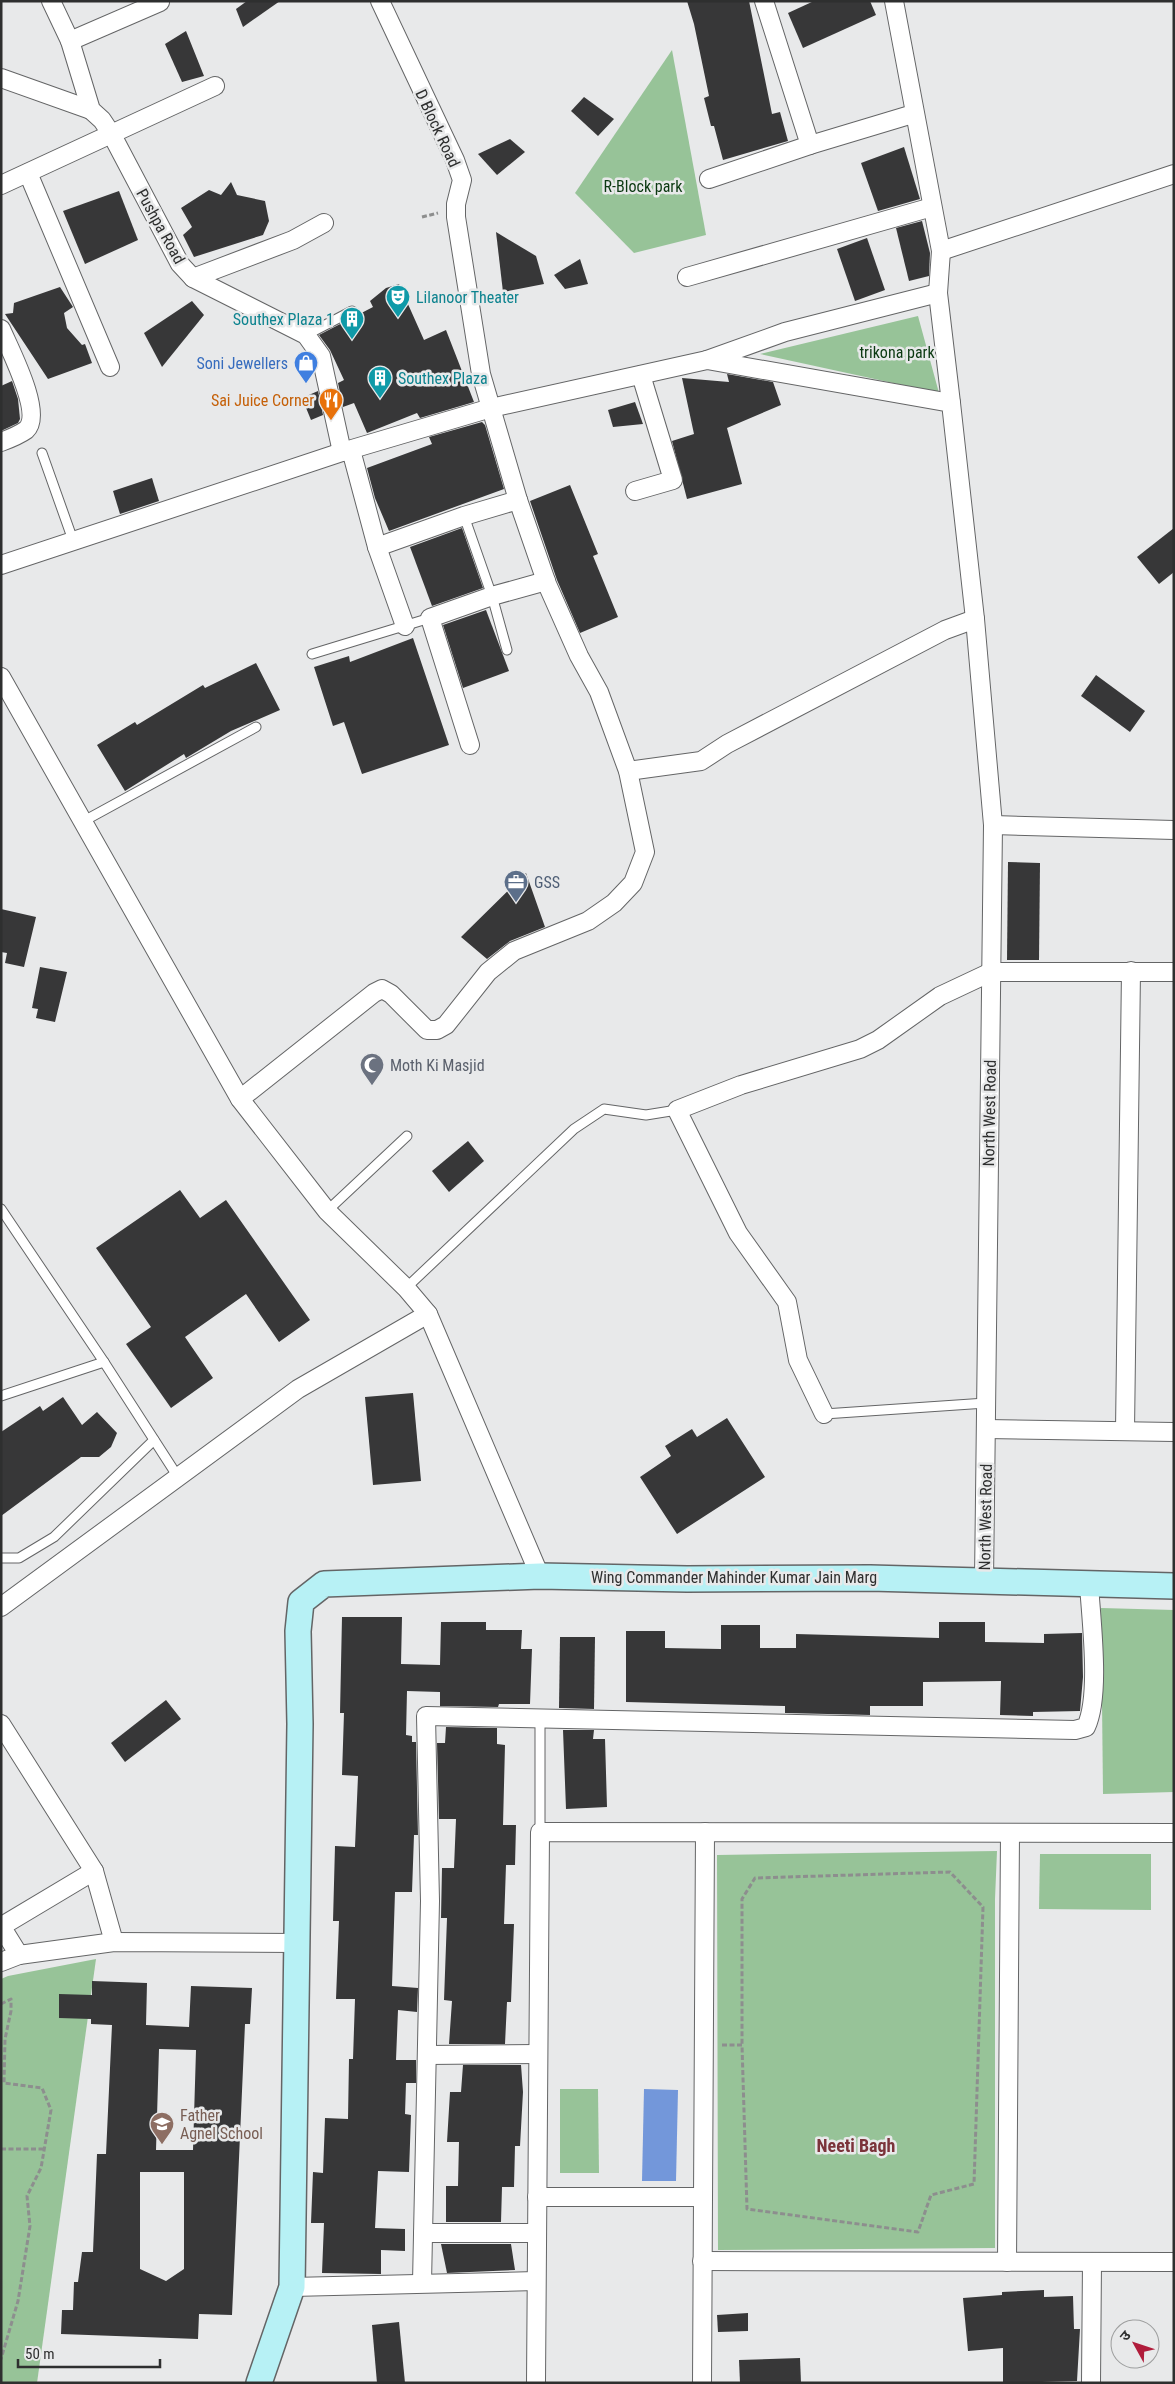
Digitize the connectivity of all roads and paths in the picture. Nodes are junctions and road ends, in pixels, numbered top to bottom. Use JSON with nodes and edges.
{"nodes":[{"id":1,"x":51,"y":1,"type":"edge"},
{"id":2,"x":380,"y":1,"type":"edge"},
{"id":3,"x":764,"y":1,"type":"edge"},
{"id":4,"x":894,"y":1,"type":"edge"},
{"id":5,"x":160,"y":2,"type":"edge"},
{"id":6,"x":70,"y":41,"type":"junction"},
{"id":7,"x":1,"y":78,"type":"edge"},
{"id":8,"x":215,"y":86,"type":"dead end"},
{"id":9,"x":91,"y":110,"type":"junction"},
{"id":10,"x":913,"y":114,"type":"junction"},
{"id":11,"x":112,"y":135,"type":"junction"},
{"id":12,"x":810,"y":145,"type":"junction"},
{"id":13,"x":28,"y":173,"type":"junction"},
{"id":14,"x":1174,"y":174,"type":"edge"},
{"id":15,"x":709,"y":179,"type":"dead end"},
{"id":16,"x":1,"y":185,"type":"edge"},
{"id":17,"x":932,"y":207,"type":"junction"},
{"id":18,"x":324,"y":223,"type":"dead end"},
{"id":19,"x":941,"y":251,"type":"junction"},
{"id":20,"x":688,"y":277,"type":"dead end"},
{"id":21,"x":193,"y":278,"type":"junction"},
{"id":22,"x":938,"y":293,"type":"junction"},
{"id":23,"x":352,"y":311,"type":"dead end"},
{"id":24,"x":1,"y":329,"type":"edge"},
{"id":25,"x":306,"y":335,"type":"junction"},
{"id":26,"x":707,"y":360,"type":"junction"},
{"id":27,"x":110,"y":367,"type":"dead end"},
{"id":28,"x":641,"y":375,"type":"junction"},
{"id":29,"x":951,"y":402,"type":"junction"},
{"id":30,"x":491,"y":408,"type":"junction"},
{"id":31,"x":1,"y":442,"type":"edge"},
{"id":32,"x":346,"y":451,"type":"junction"},
{"id":33,"x":42,"y":454,"type":"dead end"},
{"id":34,"x":634,"y":491,"type":"dead end"},
{"id":35,"x":518,"y":500,"type":"junction"},
{"id":36,"x":464,"y":516,"type":"junction"},
{"id":37,"x":74,"y":543,"type":"junction"},
{"id":38,"x":377,"y":547,"type":"junction"},
{"id":39,"x":1,"y":565,"type":"edge"},
{"id":40,"x":546,"y":581,"type":"junction"},
{"id":41,"x":492,"y":596,"type":"junction"},
{"id":42,"x":430,"y":618,"type":"junction"},
{"id":43,"x":975,"y":619,"type":"junction"},
{"id":44,"x":405,"y":626,"type":"junction"},
{"id":45,"x":507,"y":650,"type":"dead end"},
{"id":46,"x":312,"y":654,"type":"dead end"},
{"id":47,"x":1,"y":677,"type":"edge"},
{"id":48,"x":256,"y":727,"type":"dead end"},
{"id":49,"x":470,"y":744,"type":"dead end"},
{"id":50,"x":628,"y":771,"type":"junction"},
{"id":51,"x":82,"y":822,"type":"junction"},
{"id":52,"x":993,"y":825,"type":"junction"},
{"id":53,"x":1174,"y":830,"type":"edge"},
{"id":54,"x":991,"y":972,"type":"junction"},
{"id":55,"x":1131,"y":972,"type":"junction"},
{"id":56,"x":1174,"y":972,"type":"edge"},
{"id":57,"x":240,"y":1099,"type":"junction"},
{"id":58,"x":677,"y":1110,"type":"junction"},
{"id":59,"x":407,"y":1136,"type":"dead end"},
{"id":60,"x":1,"y":1209,"type":"edge"},
{"id":61,"x":327,"y":1211,"type":"junction"},
{"id":62,"x":406,"y":1288,"type":"junction"},
{"id":63,"x":428,"y":1314,"type":"junction"},
{"id":64,"x":104,"y":1362,"type":"junction"},
{"id":65,"x":1,"y":1396,"type":"edge"},
{"id":66,"x":986,"y":1403,"type":"junction"},
{"id":67,"x":824,"y":1414,"type":"joint"},
{"id":68,"x":986,"y":1429,"type":"junction"},
{"id":69,"x":1125,"y":1431,"type":"junction"},
{"id":70,"x":1174,"y":1432,"type":"edge"},
{"id":71,"x":154,"y":1440,"type":"junction"},
{"id":72,"x":178,"y":1476,"type":"junction"},
{"id":73,"x":1,"y":1558,"type":"edge"},
{"id":74,"x":540,"y":1576,"type":"junction"},
{"id":75,"x":984,"y":1581,"type":"junction"},
{"id":76,"x":1089,"y":1584,"type":"junction"},
{"id":77,"x":1174,"y":1586,"type":"edge"},
{"id":78,"x":1,"y":1607,"type":"edge"},
{"id":79,"x":540,"y":1717,"type":"junction"},
{"id":80,"x":1,"y":1724,"type":"edge"},
{"id":81,"x":540,"y":1832,"type":"junction"},
{"id":82,"x":705,"y":1832,"type":"junction"},
{"id":83,"x":1010,"y":1833,"type":"junction"},
{"id":84,"x":1174,"y":1833,"type":"edge"},
{"id":85,"x":94,"y":1871,"type":"junction"},
{"id":86,"x":1,"y":1926,"type":"edge"},
{"id":87,"x":114,"y":1942,"type":"junction"},
{"id":88,"x":297,"y":1943,"type":"junction"},
{"id":89,"x":19,"y":1954,"type":"junction"},
{"id":90,"x":1,"y":1962,"type":"edge"},
{"id":91,"x":1,"y":2004,"type":"edge"},
{"id":92,"x":704,"y":2045,"type":"junction"},
{"id":93,"x":742,"y":2045,"type":"junction"},
{"id":94,"x":538,"y":2054,"type":"junction"},
{"id":95,"x":427,"y":2055,"type":"junction"},
{"id":96,"x":1,"y":2149,"type":"edge"},
{"id":97,"x":45,"y":2149,"type":"junction"},
{"id":98,"x":537,"y":2197,"type":"junction"},
{"id":99,"x":703,"y":2197,"type":"junction"},
{"id":100,"x":423,"y":2233,"type":"junction"},
{"id":101,"x":537,"y":2234,"type":"junction"},
{"id":102,"x":702,"y":2261,"type":"junction"},
{"id":103,"x":1007,"y":2262,"type":"junction"},
{"id":104,"x":1092,"y":2262,"type":"junction"},
{"id":105,"x":1174,"y":2262,"type":"edge"},
{"id":106,"x":536,"y":2281,"type":"junction"},
{"id":107,"x":422,"y":2283,"type":"junction"},
{"id":108,"x":292,"y":2287,"type":"junction"},
{"id":109,"x":1,"y":2358,"type":"edge"},
{"id":110,"x":259,"y":2383,"type":"edge"},
{"id":111,"x":536,"y":2383,"type":"edge"},
{"id":112,"x":702,"y":2383,"type":"edge"},
{"id":113,"x":1091,"y":2383,"type":"edge"}],
"edges":[{"from":1,"to":6,"type":"street","name":"Pushpa Road"},
{"from":2,"to":30,"type":"street","name":"D Block Road"},
{"from":3,"to":12,"type":"street"},
{"from":4,"to":10,"type":"street","name":"North West Road"},
{"from":5,"to":6,"type":"street"},
{"from":6,"to":9,"type":"street","name":"Pushpa Road"},
{"from":7,"to":9,"type":"street"},
{"from":8,"to":11,"type":"street"},
{"from":9,"to":11,"type":"street","name":"Pushpa Road"},
{"from":10,"to":12,"type":"street"},
{"from":10,"to":17,"type":"street","name":"North West Road"},
{"from":11,"to":13,"type":"street"},
{"from":11,"to":21,"type":"street","name":"Pushpa Road"},
{"from":12,"to":15,"type":"street"},
{"from":13,"to":16,"type":"street"},
{"from":13,"to":27,"type":"street"},
{"from":14,"to":19,"type":"street"},
{"from":17,"to":19,"type":"street","name":"North West Road"},
{"from":17,"to":20,"type":"street"},
{"from":18,"to":21,"type":"street"},
{"from":19,"to":22,"type":"street","name":"North West Road"},
{"from":21,"to":25,"type":"street","name":"Pushpa Road"},
{"from":22,"to":26,"type":"street"},
{"from":22,"to":29,"type":"street","name":"North West Road"},
{"from":23,"to":25,"type":"lane"},
{"from":24,"to":31,"type":"street"},
{"from":25,"to":32,"type":"street","name":"Pushpa Road"},
{"from":26,"to":28,"type":"street"},
{"from":26,"to":29,"type":"street"},
{"from":28,"to":30,"type":"street"},
{"from":28,"to":34,"type":"street"},
{"from":29,"to":43,"type":"street","name":"North West Road"},
{"from":30,"to":32,"type":"street"},
{"from":30,"to":35,"type":"street","name":"D Block Road"},
{"from":32,"to":37,"type":"street"},
{"from":32,"to":38,"type":"street","name":"Pushpa Road"},
{"from":33,"to":37,"type":"lane"},
{"from":35,"to":36,"type":"street"},
{"from":35,"to":40,"type":"street","name":"D Block Road"},
{"from":36,"to":38,"type":"street"},
{"from":36,"to":41,"type":"lane"},
{"from":37,"to":39,"type":"street"},
{"from":38,"to":44,"type":"street","name":"Pushpa Road"},
{"from":40,"to":41,"type":"street"},
{"from":40,"to":50,"type":"street","name":"D Block Road"},
{"from":41,"to":42,"type":"street"},
{"from":41,"to":45,"type":"lane"},
{"from":42,"to":44,"type":"lane"},
{"from":42,"to":49,"type":"street"},
{"from":43,"to":50,"type":"street"},
{"from":43,"to":52,"type":"street","name":"North West Road"},
{"from":44,"to":46,"type":"lane"},
{"from":47,"to":51,"type":"street"},
{"from":48,"to":51,"type":"lane"},
{"from":50,"to":57,"type":"street","name":"D Block Road"},
{"from":51,"to":57,"type":"street"},
{"from":52,"to":53,"type":"street"},
{"from":52,"to":54,"type":"street","name":"North West Road"},
{"from":54,"to":55,"type":"street"},
{"from":54,"to":58,"type":"street"},
{"from":54,"to":66,"type":"street","name":"North West Road"},
{"from":55,"to":56,"type":"street"},
{"from":55,"to":69,"type":"street"},
{"from":57,"to":61,"type":"street"},
{"from":58,"to":62,"type":"lane"},
{"from":58,"to":67,"type":"street"},
{"from":59,"to":61,"type":"lane"},
{"from":60,"to":64,"type":"lane"},
{"from":61,"to":62,"type":"street"},
{"from":62,"to":63,"type":"street"},
{"from":63,"to":72,"type":"street"},
{"from":63,"to":74,"type":"street"},
{"from":64,"to":65,"type":"lane"},
{"from":64,"to":71,"type":"lane"},
{"from":66,"to":67,"type":"lane"},
{"from":66,"to":68,"type":"street","name":"North West Road"},
{"from":68,"to":69,"type":"street"},
{"from":68,"to":75,"type":"street","name":"North West Road"},
{"from":69,"to":70,"type":"street"},
{"from":71,"to":72,"type":"lane"},
{"from":71,"to":73,"type":"lane"},
{"from":72,"to":78,"type":"street"},
{"from":74,"to":75,"type":"street","name":"Wing Commander Mahinder Kumar Jain Marg"},
{"from":74,"to":88,"type":"street","name":"Wing Commander Mahinder Kumar Jain Marg"},
{"from":75,"to":76,"type":"street","name":"Wing Commander Mahinder Kumar Jain Marg"},
{"from":76,"to":77,"type":"street","name":"Wing Commander Mahinder Kumar Jain Marg"},
{"from":76,"to":79,"type":"street"},
{"from":79,"to":81,"type":"lane"},
{"from":79,"to":95,"type":"street"},
{"from":80,"to":85,"type":"street"},
{"from":81,"to":82,"type":"street"},
{"from":81,"to":94,"type":"street"},
{"from":82,"to":83,"type":"street"},
{"from":82,"to":92,"type":"street"},
{"from":83,"to":84,"type":"street"},
{"from":83,"to":103,"type":"street"},
{"from":85,"to":86,"type":"street"},
{"from":85,"to":87,"type":"street"},
{"from":86,"to":89,"type":"street"},
{"from":87,"to":88,"type":"street"},
{"from":87,"to":89,"type":"street"},
{"from":88,"to":108,"type":"street"},
{"from":89,"to":90,"type":"street"},
{"from":91,"to":97,"type":"path"},
{"from":92,"to":93,"type":"path"},
{"from":92,"to":99,"type":"street"},
{"from":93,"to":93,"type":"path"},
{"from":94,"to":95,"type":"street"},
{"from":94,"to":98,"type":"street"},
{"from":95,"to":100,"type":"street"},
{"from":96,"to":97,"type":"path"},
{"from":97,"to":109,"type":"path"},
{"from":98,"to":99,"type":"street"},
{"from":98,"to":101,"type":"street"},
{"from":99,"to":102,"type":"street"},
{"from":100,"to":101,"type":"street"},
{"from":100,"to":107,"type":"street"},
{"from":101,"to":106,"type":"street"},
{"from":102,"to":103,"type":"street"},
{"from":102,"to":112,"type":"street"},
{"from":103,"to":104,"type":"street"},
{"from":104,"to":105,"type":"street"},
{"from":104,"to":113,"type":"street"},
{"from":106,"to":107,"type":"street"},
{"from":106,"to":111,"type":"street"},
{"from":107,"to":108,"type":"street"},
{"from":108,"to":110,"type":"street"}]}
